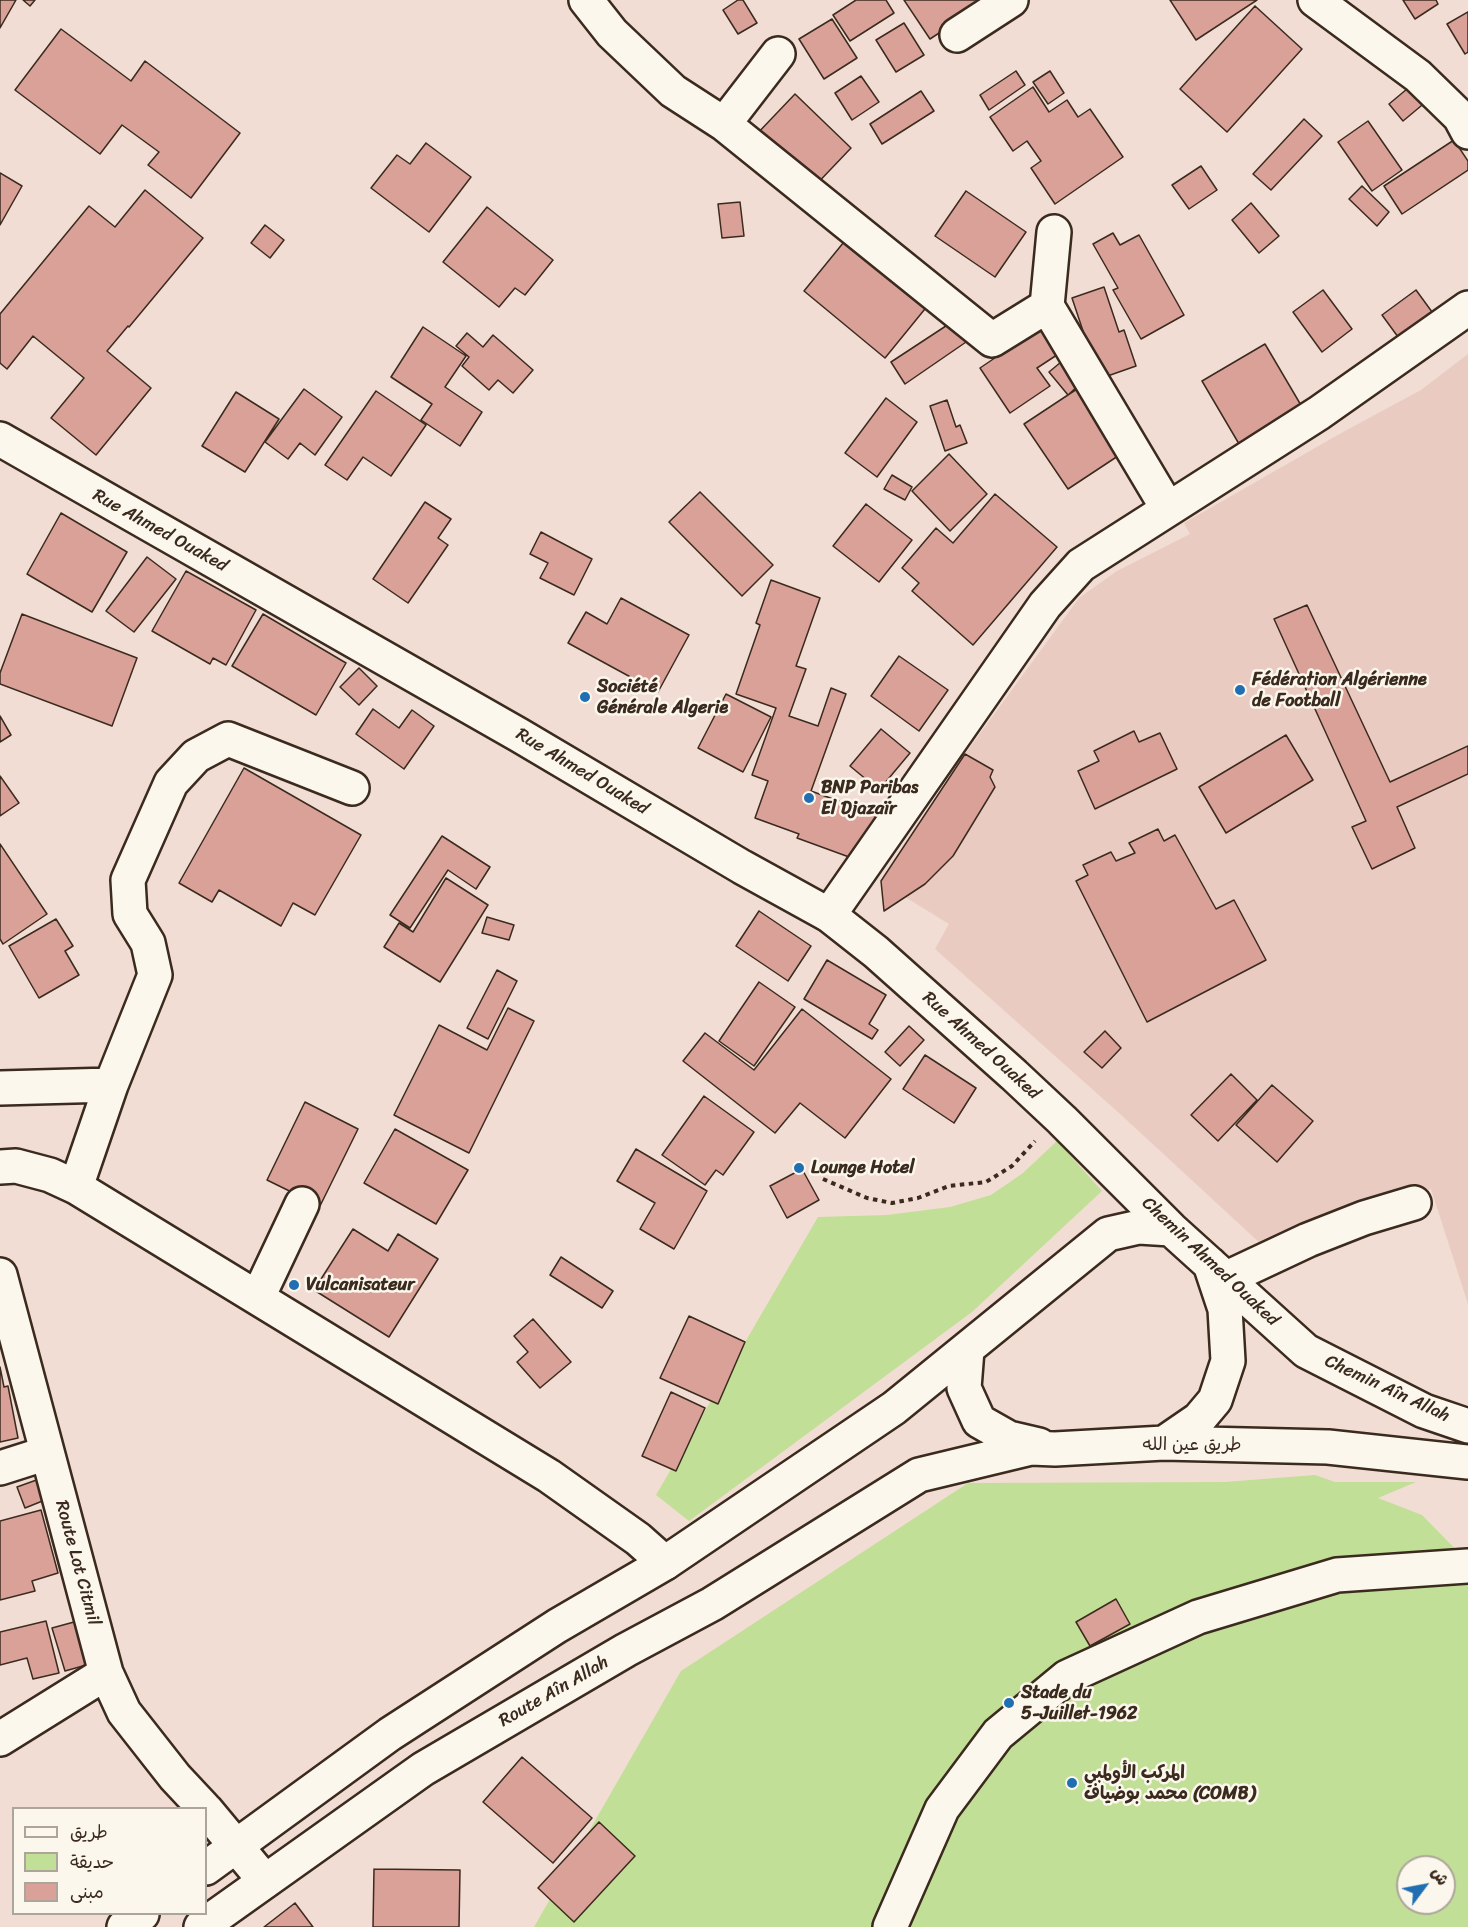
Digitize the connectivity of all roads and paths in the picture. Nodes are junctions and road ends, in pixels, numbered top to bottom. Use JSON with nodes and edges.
{"nodes":[{"id":1,"x":586,"y":0,"type":"edge"},
{"id":2,"x":1011,"y":0,"type":"edge"},
{"id":3,"x":1315,"y":0,"type":"edge"},
{"id":4,"x":957,"y":35,"type":"dead end"},
{"id":5,"x":778,"y":54,"type":"dead end"},
{"id":6,"x":724,"y":124,"type":"junction"},
{"id":7,"x":1468,"y":132,"type":"edge"},
{"id":8,"x":1054,"y":232,"type":"dead end"},
{"id":9,"x":1047,"y":306,"type":"junction"},
{"id":10,"x":1468,"y":308,"type":"edge"},
{"id":11,"x":0,"y":440,"type":"edge"},
{"id":12,"x":1168,"y":509,"type":"junction"},
{"id":13,"x":352,"y":788,"type":"dead end"},
{"id":14,"x":829,"y":915,"type":"junction"},
{"id":15,"x":111,"y":1085,"type":"junction"},
{"id":16,"x":0,"y":1088,"type":"edge"},
{"id":17,"x":1062,"y":1120,"type":"junction"},
{"id":18,"x":0,"y":1167,"type":"edge"},
{"id":19,"x":1114,"y":1172,"type":"junction"},
{"id":20,"x":823,"y":1179,"type":"dead end"},
{"id":21,"x":76,"y":1187,"type":"junction"},
{"id":22,"x":1414,"y":1203,"type":"dead end"},
{"id":23,"x":302,"y":1204,"type":"dead end"},
{"id":24,"x":1171,"y":1229,"type":"junction"},
{"id":25,"x":1108,"y":1234,"type":"junction"},
{"id":26,"x":1218,"y":1270,"type":"junction"},
{"id":27,"x":0,"y":1275,"type":"edge"},
{"id":28,"x":258,"y":1297,"type":"junction"},
{"id":29,"x":967,"y":1350,"type":"junction"},
{"id":30,"x":1306,"y":1351,"type":"joint"},
{"id":31,"x":1468,"y":1426,"type":"edge"},
{"id":32,"x":1164,"y":1443,"type":"junction"},
{"id":33,"x":1055,"y":1449,"type":"junction"},
{"id":34,"x":47,"y":1453,"type":"junction"},
{"id":35,"x":1468,"y":1462,"type":"edge"},
{"id":36,"x":0,"y":1468,"type":"edge"},
{"id":37,"x":919,"y":1475,"type":"joint"},
{"id":38,"x":665,"y":1563,"type":"junction"},
{"id":39,"x":1468,"y":1566,"type":"edge"},
{"id":40,"x":106,"y":1672,"type":"junction"},
{"id":41,"x":0,"y":1739,"type":"edge"},
{"id":42,"x":203,"y":1807,"type":"edge"},
{"id":43,"x":207,"y":1812,"type":"edge"},
{"id":44,"x":237,"y":1845,"type":"junction"},
{"id":45,"x":207,"y":1867,"type":"edge"},
{"id":46,"x":265,"y":1881,"type":"junction"},
{"id":47,"x":141,"y":1915,"type":"edge"},
{"id":48,"x":124,"y":1927,"type":"edge"},
{"id":49,"x":201,"y":1927,"type":"edge"},
{"id":50,"x":890,"y":1927,"type":"edge"}],
"edges":[{"from":1,"to":6,"type":"main road"},
{"from":2,"to":4,"type":"main road"},
{"from":3,"to":7,"type":"main road"},
{"from":5,"to":6,"type":"main road"},
{"from":6,"to":9,"type":"main road"},
{"from":8,"to":9,"type":"main road"},
{"from":9,"to":12,"type":"main road"},
{"from":10,"to":12,"type":"main road"},
{"from":11,"to":14,"type":"main road","name":"Rue Ahmed Ouaked"},
{"from":12,"to":14,"type":"main road"},
{"from":13,"to":15,"type":"main road"},
{"from":14,"to":17,"type":"main road","name":"Rue Ahmed Ouaked"},
{"from":15,"to":16,"type":"main road"},
{"from":15,"to":21,"type":"main road"},
{"from":17,"to":19,"type":"main road","name":"Rue Ahmed Ouaked"},
{"from":17,"to":20,"type":"path"},
{"from":18,"to":21,"type":"main road"},
{"from":19,"to":24,"type":"main road","name":"Chemin Ahmed Ouaked"},
{"from":19,"to":25,"type":"main road"},
{"from":21,"to":28,"type":"main road"},
{"from":22,"to":26,"type":"main road"},
{"from":23,"to":28,"type":"main road"},
{"from":24,"to":25,"type":"main road"},
{"from":24,"to":26,"type":"main road","name":"Chemin Ahmed Ouaked"},
{"from":25,"to":29,"type":"main road"},
{"from":26,"to":30,"type":"main road","name":"Chemin Ahmed Ouaked"},
{"from":26,"to":32,"type":"main road"},
{"from":27,"to":34,"type":"main road","name":"Route Lot Citmil"},
{"from":28,"to":38,"type":"main road"},
{"from":29,"to":33,"type":"main road"},
{"from":29,"to":38,"type":"main road"},
{"from":30,"to":31,"type":"main road","name":"Chemin Aîn Allah"},
{"from":32,"to":33,"type":"main road","name":"طريق عين الله"},
{"from":32,"to":35,"type":"main road","name":"طريق عين الله"},
{"from":33,"to":37,"type":"main road","name":"طريق عين الله"},
{"from":34,"to":36,"type":"main road"},
{"from":34,"to":40,"type":"main road","name":"Route Lot Citmil"},
{"from":37,"to":46,"type":"main road","name":"Route Aîn Allah"},
{"from":38,"to":44,"type":"main road"},
{"from":39,"to":50,"type":"main road"},
{"from":40,"to":41,"type":"main road"},
{"from":40,"to":42,"type":"main road","name":"Route Lot Citmil"},
{"from":43,"to":44,"type":"main road","name":"Route Lot Citmil"},
{"from":44,"to":45,"type":"main road"},
{"from":44,"to":46,"type":"main road","name":"Route Lot Citmil"},
{"from":46,"to":49,"type":"main road","name":"Route Aîn Allah"},
{"from":47,"to":48,"type":"main road"}]}
